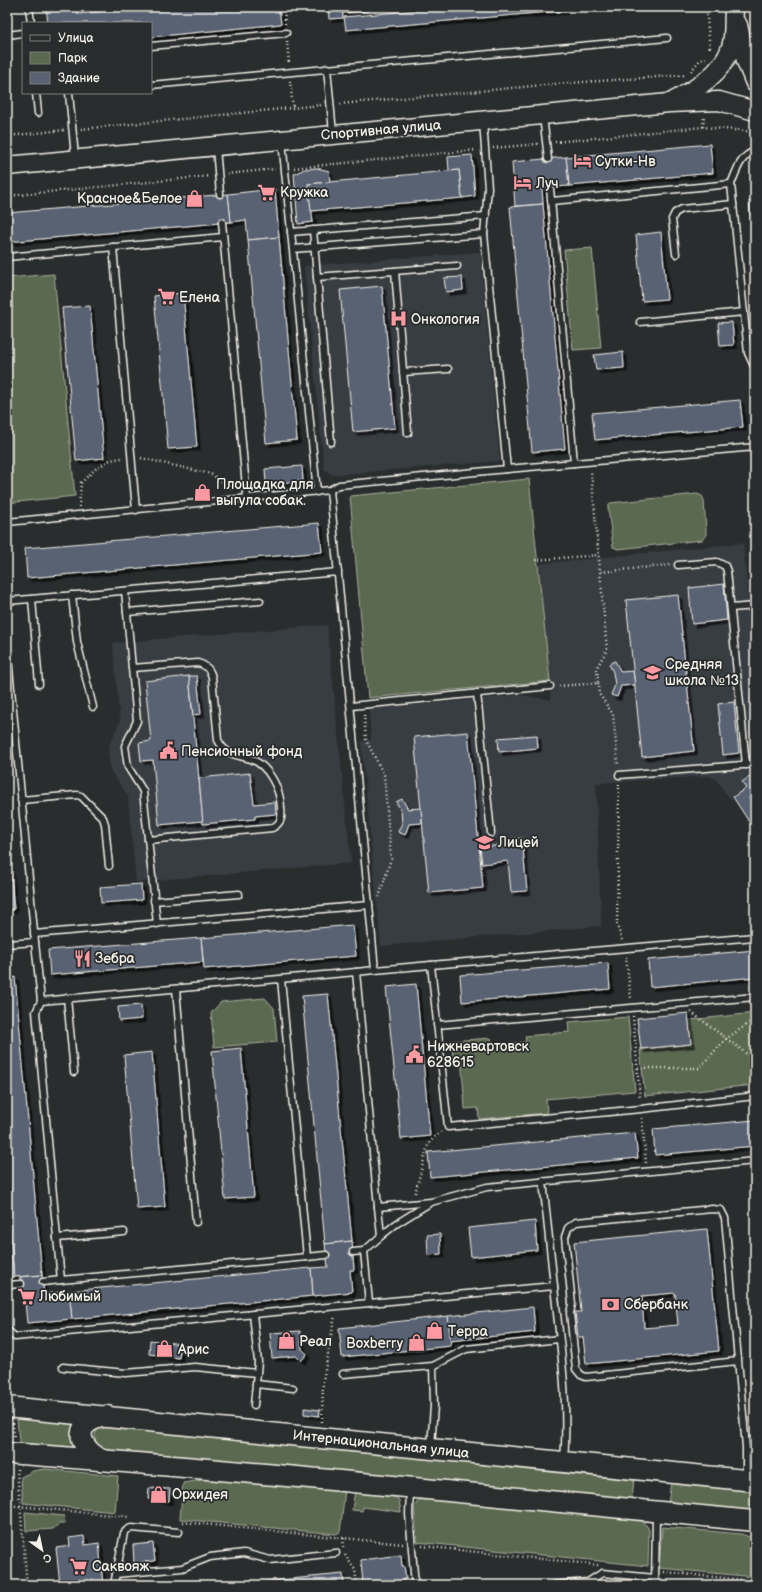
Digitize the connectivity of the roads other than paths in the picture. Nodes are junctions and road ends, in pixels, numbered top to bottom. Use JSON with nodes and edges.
{"nodes":[{"id":1,"x":29,"y":7,"type":"edge"},
{"id":2,"x":367,"y":7,"type":"edge"},
{"id":3,"x":734,"y":7,"type":"edge"},
{"id":4,"x":345,"y":9,"type":"dead end"},
{"id":5,"x":31,"y":22,"type":"edge"},
{"id":6,"x":22,"y":33,"type":"edge"},
{"id":7,"x":286,"y":33,"type":"road end"},
{"id":8,"x":7,"y":35,"type":"edge"},
{"id":9,"x":667,"y":38,"type":"dead end"},
{"id":10,"x":152,"y":46,"type":"edge"},
{"id":11,"x":327,"y":68,"type":"junction"},
{"id":12,"x":755,"y":83,"type":"edge"},
{"id":13,"x":152,"y":85,"type":"edge"},
{"id":14,"x":36,"y":94,"type":"edge"},
{"id":15,"x":70,"y":94,"type":"edge"},
{"id":16,"x":669,"y":103,"type":"junction"},
{"id":17,"x":755,"y":111,"type":"edge"},
{"id":18,"x":38,"y":114,"type":"dead end"},
{"id":19,"x":543,"y":115,"type":"junction"},
{"id":20,"x":483,"y":120,"type":"junction"},
{"id":21,"x":333,"y":134,"type":"junction"},
{"id":22,"x":282,"y":139,"type":"junction"},
{"id":23,"x":215,"y":145,"type":"junction"},
{"id":24,"x":755,"y":151,"type":"edge"},
{"id":25,"x":75,"y":159,"type":"junction"},
{"id":26,"x":548,"y":159,"type":"dead end"},
{"id":27,"x":7,"y":166,"type":"edge"},
{"id":28,"x":731,"y":184,"type":"junction"},
{"id":29,"x":550,"y":188,"type":"dead end"},
{"id":30,"x":220,"y":194,"type":"dead end"},
{"id":31,"x":552,"y":201,"type":"junction"},
{"id":32,"x":733,"y":204,"type":"junction"},
{"id":33,"x":486,"y":216,"type":"junction"},
{"id":34,"x":222,"y":222,"type":"dead end"},
{"id":35,"x":313,"y":230,"type":"junction"},
{"id":36,"x":291,"y":232,"type":"junction"},
{"id":37,"x":484,"y":234,"type":"junction"},
{"id":38,"x":223,"y":237,"type":"junction"},
{"id":39,"x":113,"y":247,"type":"junction"},
{"id":40,"x":314,"y":247,"type":"junction"},
{"id":41,"x":293,"y":249,"type":"junction"},
{"id":42,"x":676,"y":254,"type":"dead end"},
{"id":43,"x":7,"y":257,"type":"edge"},
{"id":44,"x":457,"y":266,"type":"dead end"},
{"id":45,"x":395,"y":271,"type":"junction"},
{"id":46,"x":317,"y":277,"type":"junction"},
{"id":47,"x":744,"y":312,"type":"junction"},
{"id":48,"x":640,"y":322,"type":"dead end"},
{"id":49,"x":755,"y":368,"type":"edge"},
{"id":50,"x":448,"y":369,"type":"dead end"},
{"id":51,"x":403,"y":372,"type":"junction"},
{"id":52,"x":408,"y":433,"type":"dead end"},
{"id":53,"x":331,"y":442,"type":"dead end"},
{"id":54,"x":755,"y":447,"type":"edge"},
{"id":55,"x":574,"y":463,"type":"junction"},
{"id":56,"x":507,"y":469,"type":"junction"},
{"id":57,"x":330,"y":490,"type":"junction"},
{"id":58,"x":317,"y":492,"type":"junction"},
{"id":59,"x":247,"y":498,"type":"junction"},
{"id":60,"x":136,"y":510,"type":"junction"},
{"id":61,"x":7,"y":522,"type":"edge"},
{"id":62,"x":678,"y":565,"type":"road end"},
{"id":63,"x":338,"y":572,"type":"junction"},
{"id":64,"x":125,"y":591,"type":"junction"},
{"id":65,"x":72,"y":595,"type":"junction"},
{"id":66,"x":32,"y":599,"type":"junction"},
{"id":67,"x":7,"y":601,"type":"edge"},
{"id":68,"x":260,"y":601,"type":"dead end"},
{"id":69,"x":755,"y":606,"type":"edge"},
{"id":70,"x":731,"y":608,"type":"junction"},
{"id":71,"x":127,"y":612,"type":"junction"},
{"id":72,"x":7,"y":647,"type":"edge"},
{"id":73,"x":132,"y":668,"type":"junction"},
{"id":74,"x":40,"y":684,"type":"dead end"},
{"id":75,"x":550,"y":686,"type":"road end"},
{"id":76,"x":477,"y":693,"type":"junction"},
{"id":77,"x":351,"y":706,"type":"junction"},
{"id":78,"x":93,"y":707,"type":"dead end"},
{"id":79,"x":755,"y":764,"type":"edge"},
{"id":80,"x":746,"y":765,"type":"junction"},
{"id":81,"x":619,"y":775,"type":"road end"},
{"id":82,"x":21,"y":800,"type":"junction"},
{"id":83,"x":491,"y":833,"type":"dead end"},
{"id":84,"x":148,"y":840,"type":"junction"},
{"id":85,"x":109,"y":866,"type":"dead end"},
{"id":86,"x":239,"y":894,"type":"dead end"},
{"id":87,"x":154,"y":901,"type":"junction"},
{"id":88,"x":369,"y":905,"type":"junction"},
{"id":89,"x":157,"y":924,"type":"junction"},
{"id":90,"x":34,"y":934,"type":"junction"},
{"id":91,"x":755,"y":937,"type":"edge"},
{"id":92,"x":35,"y":942,"type":"junction"},
{"id":93,"x":7,"y":944,"type":"edge"},
{"id":94,"x":431,"y":965,"type":"junction"},
{"id":95,"x":375,"y":970,"type":"junction"},
{"id":96,"x":356,"y":972,"type":"junction"},
{"id":97,"x":281,"y":979,"type":"junction"},
{"id":98,"x":176,"y":989,"type":"junction"},
{"id":99,"x":755,"y":997,"type":"edge"},
{"id":100,"x":67,"y":998,"type":"junction"},
{"id":101,"x":41,"y":1001,"type":"junction"},
{"id":102,"x":437,"y":1025,"type":"junction"},
{"id":103,"x":74,"y":1072,"type":"dead end"},
{"id":104,"x":755,"y":1096,"type":"edge"},
{"id":105,"x":755,"y":1161,"type":"edge"},
{"id":106,"x":543,"y":1181,"type":"junction"},
{"id":107,"x":431,"y":1202,"type":"junction"},
{"id":108,"x":378,"y":1207,"type":"junction"},
{"id":109,"x":196,"y":1222,"type":"dead end"},
{"id":110,"x":124,"y":1232,"type":"dead end"},
{"id":111,"x":381,"y":1236,"type":"junction"},
{"id":112,"x":57,"y":1238,"type":"junction"},
{"id":113,"x":364,"y":1251,"type":"junction"},
{"id":114,"x":353,"y":1252,"type":"dead end"},
{"id":115,"x":326,"y":1255,"type":"dead end"},
{"id":116,"x":307,"y":1256,"type":"junction"},
{"id":117,"x":61,"y":1280,"type":"junction"},
{"id":118,"x":43,"y":1282,"type":"dead end"},
{"id":119,"x":21,"y":1284,"type":"dead end"},
{"id":120,"x":7,"y":1285,"type":"edge"},
{"id":121,"x":554,"y":1286,"type":"junction"},
{"id":122,"x":369,"y":1303,"type":"junction"},
{"id":123,"x":253,"y":1314,"type":"junction"},
{"id":124,"x":7,"y":1330,"type":"edge"},
{"id":125,"x":559,"y":1339,"type":"junction"},
{"id":126,"x":738,"y":1361,"type":"junction"},
{"id":127,"x":433,"y":1366,"type":"junction"},
{"id":128,"x":63,"y":1367,"type":"dead end"},
{"id":129,"x":257,"y":1373,"type":"junction"},
{"id":130,"x":343,"y":1374,"type":"dead end"},
{"id":131,"x":256,"y":1384,"type":"junction"},
{"id":132,"x":293,"y":1388,"type":"dead end"},
{"id":133,"x":254,"y":1405,"type":"dead end"},
{"id":134,"x":7,"y":1407,"type":"edge"},
{"id":135,"x":107,"y":1416,"type":"junction"},
{"id":136,"x":431,"y":1449,"type":"junction"},
{"id":137,"x":7,"y":1453,"type":"edge"},
{"id":138,"x":102,"y":1460,"type":"junction"},
{"id":139,"x":564,"y":1462,"type":"junction"},
{"id":140,"x":750,"y":1481,"type":"edge"},
{"id":141,"x":410,"y":1487,"type":"junction"},
{"id":142,"x":656,"y":1512,"type":"junction"},
{"id":143,"x":755,"y":1521,"type":"edge"},
{"id":144,"x":179,"y":1532,"type":"dead end"},
{"id":145,"x":336,"y":1553,"type":"dead end"},
{"id":146,"x":116,"y":1574,"type":"junction"},
{"id":147,"x":655,"y":1582,"type":"edge"},
{"id":148,"x":114,"y":1585,"type":"edge"},
{"id":149,"x":415,"y":1585,"type":"edge"},
{"id":150,"x":553,"y":1585,"type":"edge"}],
"edges":[{"from":1,"to":5,"type":"lane"},
{"from":2,"to":4,"type":"lane"},
{"from":3,"to":12,"type":"street"},
{"from":3,"to":16,"type":"street"},
{"from":6,"to":8,"type":"lane"},
{"from":7,"to":10,"type":"lane"},
{"from":9,"to":11,"type":"lane"},
{"from":11,"to":13,"type":"lane"},
{"from":11,"to":21,"type":"lane"},
{"from":14,"to":18,"type":"lane"},
{"from":15,"to":25,"type":"lane"},
{"from":16,"to":17,"type":"street","name":"Спортивная улица"},
{"from":16,"to":19,"type":"street","name":"Спортивная улица"},
{"from":19,"to":20,"type":"street","name":"Спортивная улица"},
{"from":19,"to":26,"type":"lane"},
{"from":20,"to":21,"type":"street","name":"Спортивная улица"},
{"from":20,"to":33,"type":"lane"},
{"from":21,"to":22,"type":"street","name":"Спортивная улица"},
{"from":22,"to":23,"type":"street","name":"Спортивная улица"},
{"from":22,"to":36,"type":"lane"},
{"from":23,"to":25,"type":"street","name":"Спортивная улица"},
{"from":23,"to":30,"type":"lane"},
{"from":24,"to":28,"type":"lane"},
{"from":25,"to":27,"type":"street","name":"Спортивная улица"},
{"from":28,"to":31,"type":"lane"},
{"from":28,"to":32,"type":"lane"},
{"from":29,"to":31,"type":"lane"},
{"from":31,"to":55,"type":"lane"},
{"from":32,"to":42,"type":"lane"},
{"from":32,"to":47,"type":"lane"},
{"from":33,"to":35,"type":"lane"},
{"from":33,"to":37,"type":"lane"},
{"from":34,"to":38,"type":"lane"},
{"from":35,"to":36,"type":"lane"},
{"from":35,"to":40,"type":"lane"},
{"from":36,"to":41,"type":"lane"},
{"from":37,"to":40,"type":"lane"},
{"from":37,"to":56,"type":"lane"},
{"from":38,"to":39,"type":"lane"},
{"from":38,"to":59,"type":"lane"},
{"from":39,"to":43,"type":"lane"},
{"from":39,"to":60,"type":"lane"},
{"from":40,"to":41,"type":"lane"},
{"from":40,"to":46,"type":"lane"},
{"from":41,"to":58,"type":"lane"},
{"from":44,"to":45,"type":"lane"},
{"from":45,"to":46,"type":"lane"},
{"from":45,"to":51,"type":"lane"},
{"from":46,"to":53,"type":"lane"},
{"from":47,"to":48,"type":"lane"},
{"from":47,"to":49,"type":"lane"},
{"from":50,"to":51,"type":"lane"},
{"from":51,"to":52,"type":"lane"},
{"from":54,"to":55,"type":"lane"},
{"from":55,"to":56,"type":"lane"},
{"from":56,"to":57,"type":"lane"},
{"from":57,"to":58,"type":"lane"},
{"from":57,"to":63,"type":"lane"},
{"from":58,"to":59,"type":"lane"},
{"from":59,"to":60,"type":"lane"},
{"from":60,"to":61,"type":"lane"},
{"from":62,"to":70,"type":"lane"},
{"from":63,"to":64,"type":"lane"},
{"from":63,"to":77,"type":"lane"},
{"from":64,"to":65,"type":"lane"},
{"from":64,"to":71,"type":"lane"},
{"from":65,"to":66,"type":"lane"},
{"from":65,"to":78,"type":"lane"},
{"from":66,"to":67,"type":"lane"},
{"from":66,"to":74,"type":"lane"},
{"from":68,"to":71,"type":"lane"},
{"from":69,"to":70,"type":"lane"},
{"from":70,"to":80,"type":"lane"},
{"from":71,"to":73,"type":"lane"},
{"from":72,"to":82,"type":"lane"},
{"from":73,"to":84,"type":"lane"},
{"from":73,"to":84,"type":"lane"},
{"from":75,"to":76,"type":"lane"},
{"from":76,"to":77,"type":"lane"},
{"from":76,"to":83,"type":"lane"},
{"from":77,"to":88,"type":"lane"},
{"from":79,"to":80,"type":"lane"},
{"from":80,"to":81,"type":"lane"},
{"from":82,"to":85,"type":"lane"},
{"from":82,"to":90,"type":"lane"},
{"from":84,"to":87,"type":"lane"},
{"from":86,"to":87,"type":"lane"},
{"from":87,"to":89,"type":"lane"},
{"from":88,"to":89,"type":"lane"},
{"from":88,"to":95,"type":"lane"},
{"from":89,"to":90,"type":"lane"},
{"from":90,"to":92,"type":"lane"},
{"from":91,"to":94,"type":"lane"},
{"from":92,"to":93,"type":"lane"},
{"from":92,"to":101,"type":"lane"},
{"from":94,"to":95,"type":"lane"},
{"from":94,"to":102,"type":"lane"},
{"from":95,"to":96,"type":"lane"},
{"from":96,"to":97,"type":"lane"},
{"from":96,"to":108,"type":"lane"},
{"from":97,"to":98,"type":"lane"},
{"from":97,"to":116,"type":"lane"},
{"from":98,"to":100,"type":"lane"},
{"from":98,"to":109,"type":"lane"},
{"from":99,"to":102,"type":"lane"},
{"from":100,"to":101,"type":"lane"},
{"from":100,"to":103,"type":"lane"},
{"from":101,"to":112,"type":"lane"},
{"from":102,"to":104,"type":"lane"},
{"from":105,"to":106,"type":"lane"},
{"from":106,"to":107,"type":"lane"},
{"from":106,"to":121,"type":"lane"},
{"from":107,"to":108,"type":"lane"},
{"from":107,"to":111,"type":"lane"},
{"from":108,"to":111,"type":"lane"},
{"from":110,"to":112,"type":"lane"},
{"from":111,"to":113,"type":"lane"},
{"from":112,"to":117,"type":"lane"},
{"from":113,"to":114,"type":"lane"},
{"from":113,"to":122,"type":"lane"},
{"from":115,"to":116,"type":"lane"},
{"from":116,"to":117,"type":"lane"},
{"from":117,"to":118,"type":"lane"},
{"from":119,"to":120,"type":"lane"},
{"from":121,"to":122,"type":"lane"},
{"from":121,"to":125,"type":"lane"},
{"from":122,"to":123,"type":"lane"},
{"from":123,"to":124,"type":"lane"},
{"from":123,"to":129,"type":"lane"},
{"from":125,"to":127,"type":"lane"},
{"from":125,"to":139,"type":"lane"},
{"from":126,"to":126,"type":"lane"},
{"from":126,"to":140,"type":"lane"},
{"from":127,"to":130,"type":"lane"},
{"from":127,"to":136,"type":"lane"},
{"from":128,"to":129,"type":"lane"},
{"from":129,"to":131,"type":"lane"},
{"from":131,"to":132,"type":"lane"},
{"from":131,"to":133,"type":"lane"},
{"from":134,"to":135,"type":"main road","name":"Интернациональная улица"},
{"from":135,"to":136,"type":"main road","name":"Интернациональная улица"},
{"from":135,"to":138,"type":"main road"},
{"from":136,"to":139,"type":"main road","name":"Интернациональная улица"},
{"from":137,"to":138,"type":"main road"},
{"from":138,"to":141,"type":"main road"},
{"from":139,"to":140,"type":"main road","name":"Интернациональная улица"},
{"from":141,"to":142,"type":"main road"},
{"from":141,"to":149,"type":"lane"},
{"from":142,"to":143,"type":"main road"},
{"from":142,"to":147,"type":"lane"},
{"from":144,"to":146,"type":"lane"},
{"from":145,"to":146,"type":"lane"},
{"from":146,"to":148,"type":"lane"},
{"from":147,"to":150,"type":"lane"}]}
